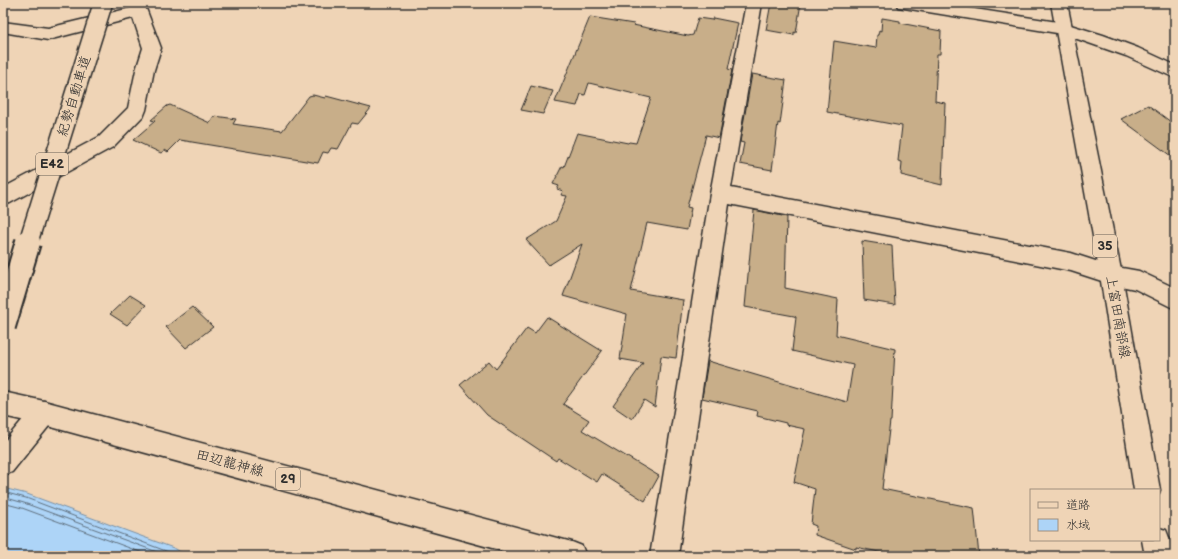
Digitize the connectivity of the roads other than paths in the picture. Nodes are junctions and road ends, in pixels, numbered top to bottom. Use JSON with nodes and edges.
{"nodes":[{"id":1,"x":103,"y":3,"type":"edge"},
{"id":2,"x":754,"y":3,"type":"edge"},
{"id":3,"x":904,"y":3,"type":"edge"},
{"id":4,"x":1059,"y":3,"type":"edge"},
{"id":5,"x":3,"y":27,"type":"edge"},
{"id":6,"x":1064,"y":29,"type":"junction"},
{"id":7,"x":1175,"y":72,"type":"edge"},
{"id":8,"x":720,"y":194,"type":"junction"},
{"id":9,"x":3,"y":197,"type":"edge"},
{"id":10,"x":1111,"y":275,"type":"junction"},
{"id":11,"x":1175,"y":300,"type":"edge"},
{"id":12,"x":3,"y":326,"type":"edge"},
{"id":13,"x":3,"y":404,"type":"edge"},
{"id":14,"x":44,"y":413,"type":"junction"},
{"id":15,"x":3,"y":463,"type":"edge"},
{"id":16,"x":1147,"y":489,"type":"edge"},
{"id":17,"x":1156,"y":541,"type":"edge"},
{"id":18,"x":572,"y":556,"type":"edge"},
{"id":19,"x":664,"y":556,"type":"edge"},
{"id":20,"x":1159,"y":556,"type":"edge"}],
"edges":[{"from":1,"to":12,"type":"main road","name":"紀勢自動車道","number":"E42","bridge":true},
{"from":2,"to":8,"type":"main road"},
{"from":3,"to":6,"type":"main road"},
{"from":4,"to":6,"type":"main road","name":"上富田南部線","number":"35"},
{"from":5,"to":9,"type":"main road"},
{"from":6,"to":7,"type":"main road"},
{"from":6,"to":10,"type":"main road","name":"上富田南部線","number":"35"},
{"from":8,"to":10,"type":"main road"},
{"from":8,"to":19,"type":"main road"},
{"from":10,"to":11,"type":"main road"},
{"from":10,"to":16,"type":"main road","name":"上富田南部線","number":"35"},
{"from":13,"to":14,"type":"main road","name":"田辺龍神線","number":"29"},
{"from":14,"to":15,"type":"main road"},
{"from":14,"to":18,"type":"main road","name":"田辺龍神線","number":"29"},
{"from":17,"to":20,"type":"main road"}]}
